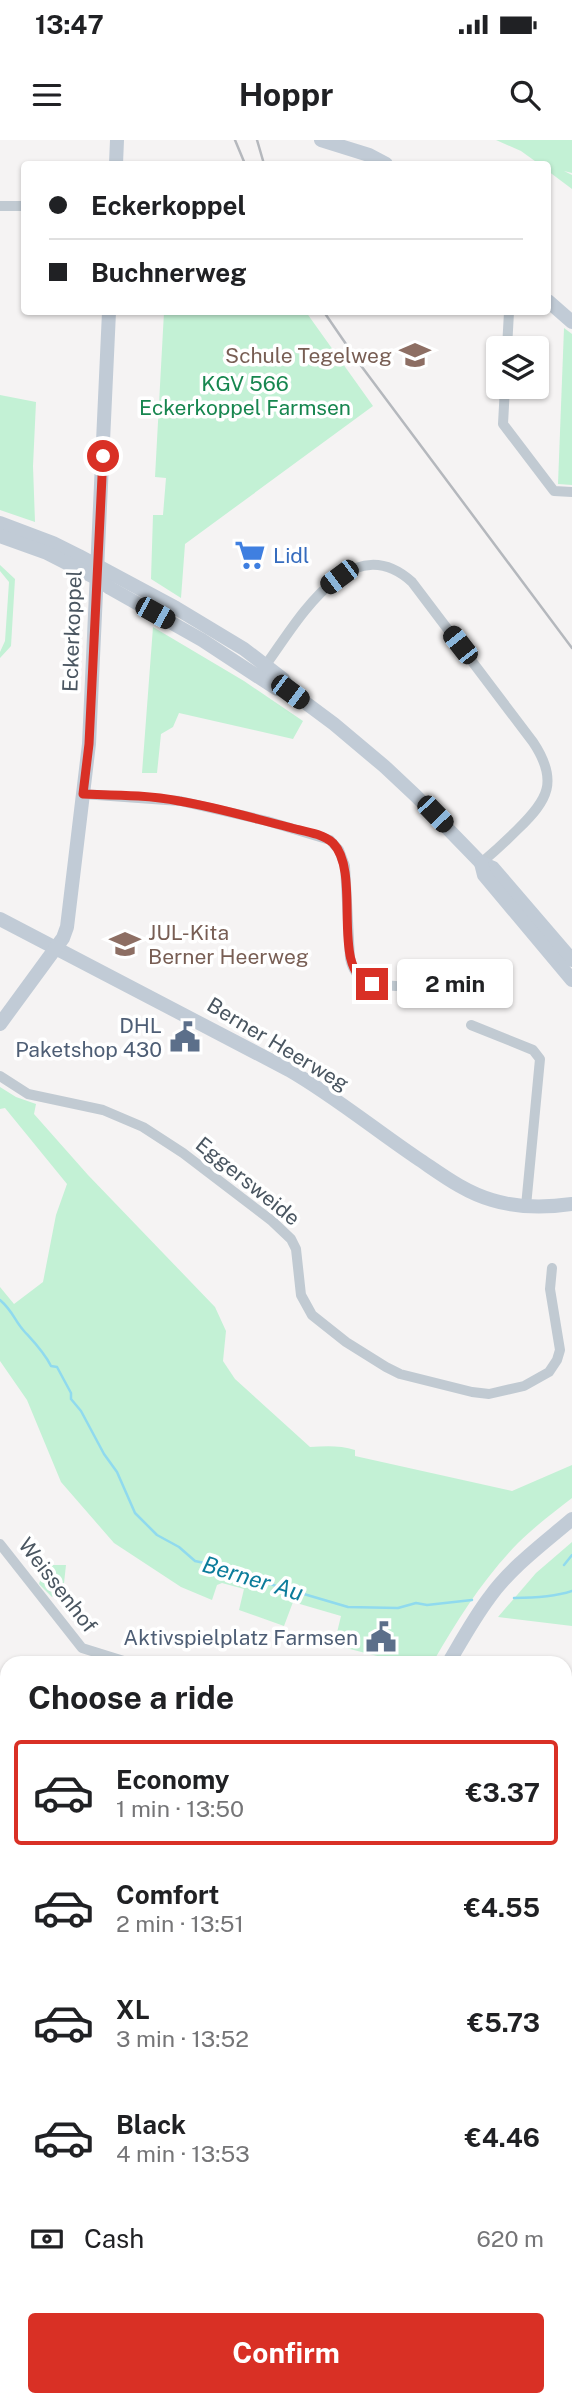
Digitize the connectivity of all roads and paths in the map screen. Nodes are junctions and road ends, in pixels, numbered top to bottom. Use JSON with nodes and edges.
{"nodes":[{"id":1,"x":117,"y":140,"type":"edge"},
{"id":2,"x":321,"y":140,"type":"edge"},
{"id":3,"x":116,"y":161,"type":"edge"},
{"id":4,"x":380,"y":161,"type":"edge"},
{"id":5,"x":21,"y":205,"type":"edge"},
{"id":6,"x":0,"y":206,"type":"edge"},
{"id":7,"x":551,"y":304,"type":"edge"},
{"id":8,"x":109,"y":315,"type":"edge"},
{"id":9,"x":509,"y":315,"type":"edge"},
{"id":10,"x":572,"y":322,"type":"edge"},
{"id":11,"x":508,"y":336,"type":"edge"},
{"id":12,"x":504,"y":399,"type":"edge"},
{"id":13,"x":572,"y":492,"type":"edge"},
{"id":14,"x":0,"y":523,"type":"edge"},
{"id":15,"x":0,"y":536,"type":"edge"},
{"id":16,"x":98,"y":579,"type":"junction"},
{"id":17,"x":126,"y":581,"type":"junction"},
{"id":18,"x":261,"y":671,"type":"junction"},
{"id":19,"x":83,"y":794,"type":"junction"},
{"id":20,"x":481,"y":863,"type":"junction"},
{"id":21,"x":0,"y":919,"type":"edge"},
{"id":22,"x":57,"y":948,"type":"junction"},
{"id":23,"x":572,"y":960,"type":"edge"},
{"id":24,"x":572,"y":980,"type":"edge"},
{"id":25,"x":396,"y":986,"type":"dead end"},
{"id":26,"x":0,"y":1024,"type":"edge"},
{"id":27,"x":471,"y":1025,"type":"dead end"},
{"id":28,"x":0,"y":1076,"type":"edge"},
{"id":29,"x":572,"y":1204,"type":"edge"},
{"id":30,"x":526,"y":1206,"type":"junction"},
{"id":31,"x":552,"y":1268,"type":"dead end"},
{"id":32,"x":572,"y":1519,"type":"edge"},
{"id":33,"x":0,"y":1544,"type":"edge"},
{"id":34,"x":108,"y":1656,"type":"edge"},
{"id":35,"x":452,"y":1656,"type":"edge"}],
"edges":[{"from":1,"to":3,"type":"street"},
{"from":2,"to":4,"type":"street"},
{"from":5,"to":6,"type":"street"},
{"from":7,"to":10,"type":"street"},
{"from":8,"to":16,"type":"street","name":"Eckerkoppel"},
{"from":9,"to":11,"type":"street"},
{"from":12,"to":13,"type":"street"},
{"from":14,"to":16,"type":"street"},
{"from":15,"to":16,"type":"street"},
{"from":16,"to":17,"type":"street"},
{"from":16,"to":17,"type":"street"},
{"from":16,"to":18,"type":"street"},
{"from":16,"to":19,"type":"street","name":"Eckerkoppel"},
{"from":17,"to":18,"type":"street"},
{"from":18,"to":20,"type":"street"},
{"from":18,"to":20,"type":"street"},
{"from":19,"to":22,"type":"street","name":"Eckerkoppel"},
{"from":19,"to":25,"type":"street"},
{"from":20,"to":23,"type":"street"},
{"from":20,"to":24,"type":"street"},
{"from":21,"to":22,"type":"street","name":"Berner Heerweg"},
{"from":22,"to":26,"type":"street","name":"Eckerkoppel"},
{"from":22,"to":30,"type":"street","name":"Berner Heerweg"},
{"from":27,"to":30,"type":"street"},
{"from":28,"to":31,"type":"street","name":"Eggersweide"},
{"from":29,"to":30,"type":"street","name":"Berner Heerweg"},
{"from":32,"to":35,"type":"street"},
{"from":33,"to":34,"type":"street","name":"Weissenhof"}]}
